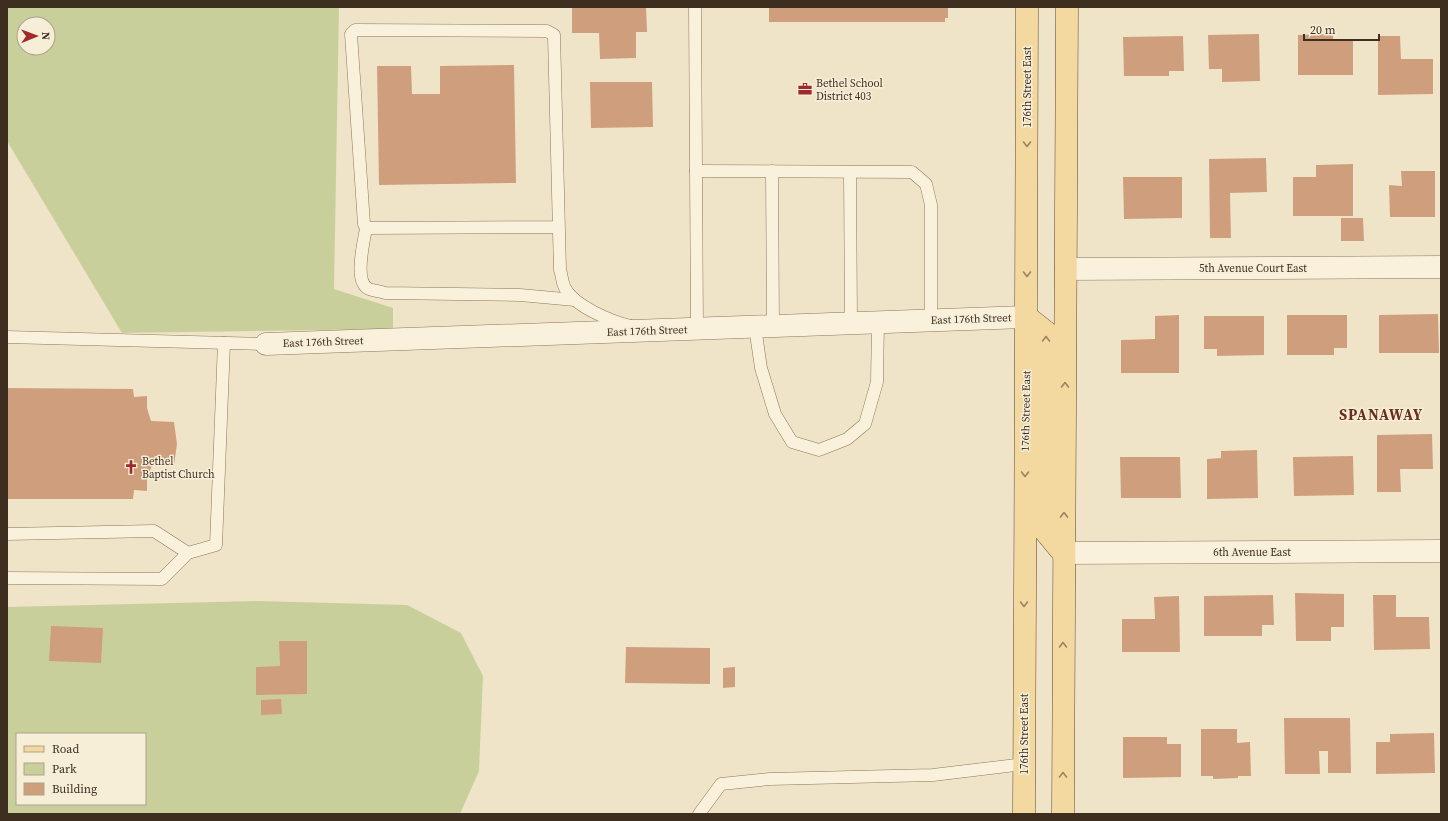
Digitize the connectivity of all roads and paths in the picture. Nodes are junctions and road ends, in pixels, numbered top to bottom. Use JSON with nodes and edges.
{"nodes":[{"id":1,"x":695,"y":7,"type":"edge"},
{"id":2,"x":1027,"y":7,"type":"edge"},
{"id":3,"x":1067,"y":7,"type":"edge"},
{"id":4,"x":696,"y":170,"type":"junction"},
{"id":5,"x":772,"y":171,"type":"junction"},
{"id":6,"x":850,"y":172,"type":"junction"},
{"id":7,"x":559,"y":227,"type":"junction"},
{"id":8,"x":366,"y":228,"type":"junction"},
{"id":9,"x":1441,"y":267,"type":"edge"},
{"id":10,"x":1066,"y":269,"type":"junction"},
{"id":11,"x":574,"y":300,"type":"junction"},
{"id":12,"x":1028,"y":317,"type":"junction"},
{"id":13,"x":931,"y":320,"type":"junction"},
{"id":14,"x":878,"y":322,"type":"junction"},
{"id":15,"x":851,"y":323,"type":"junction"},
{"id":16,"x":764,"y":326,"type":"junction"},
{"id":17,"x":697,"y":329,"type":"junction"},
{"id":18,"x":656,"y":330,"type":"junction"},
{"id":19,"x":7,"y":337,"type":"edge"},
{"id":20,"x":224,"y":343,"type":"junction"},
{"id":21,"x":266,"y":344,"type":"joint"},
{"id":22,"x":7,"y":534,"type":"edge"},
{"id":23,"x":1441,"y":551,"type":"edge"},
{"id":24,"x":188,"y":552,"type":"junction"},
{"id":25,"x":1063,"y":553,"type":"junction"},
{"id":26,"x":7,"y":578,"type":"edge"},
{"id":27,"x":1024,"y":764,"type":"junction"},
{"id":28,"x":699,"y":814,"type":"edge"},
{"id":29,"x":1024,"y":814,"type":"edge"},
{"id":30,"x":1063,"y":814,"type":"edge"}],
"edges":[{"from":1,"to":4,"type":"lane"},
{"from":2,"to":12,"type":"main road","name":"176th Street East","one_way":true},
{"from":3,"to":10,"type":"main road"},
{"from":4,"to":5,"type":"lane"},
{"from":4,"to":17,"type":"lane"},
{"from":5,"to":6,"type":"lane"},
{"from":5,"to":16,"type":"lane"},
{"from":6,"to":13,"type":"lane"},
{"from":6,"to":15,"type":"lane"},
{"from":7,"to":8,"type":"lane"},
{"from":7,"to":8,"type":"lane"},
{"from":7,"to":11,"type":"lane"},
{"from":8,"to":11,"type":"lane"},
{"from":9,"to":10,"type":"street","name":"5th Avenue Court East"},
{"from":25,"to":10,"type":"main road","one_way":true},
{"from":11,"to":18,"type":"lane"},
{"from":12,"to":13,"type":"street","name":"East 176th Street"},
{"from":25,"to":12,"type":"main road","one_way":true},
{"from":12,"to":27,"type":"main road","name":"176th Street East","one_way":true},
{"from":13,"to":14,"type":"street","name":"East 176th Street"},
{"from":14,"to":15,"type":"street","name":"East 176th Street"},
{"from":14,"to":16,"type":"lane"},
{"from":15,"to":16,"type":"street","name":"East 176th Street"},
{"from":16,"to":17,"type":"street","name":"East 176th Street"},
{"from":17,"to":18,"type":"street","name":"East 176th Street"},
{"from":18,"to":21,"type":"street","name":"East 176th Street"},
{"from":19,"to":20,"type":"lane"},
{"from":20,"to":21,"type":"lane"},
{"from":20,"to":24,"type":"lane"},
{"from":22,"to":24,"type":"lane"},
{"from":23,"to":25,"type":"street","name":"6th Avenue East"},
{"from":24,"to":26,"type":"lane"},
{"from":30,"to":25,"type":"main road","one_way":true},
{"from":27,"to":28,"type":"lane"},
{"from":27,"to":29,"type":"main road","name":"176th Street East"}]}
